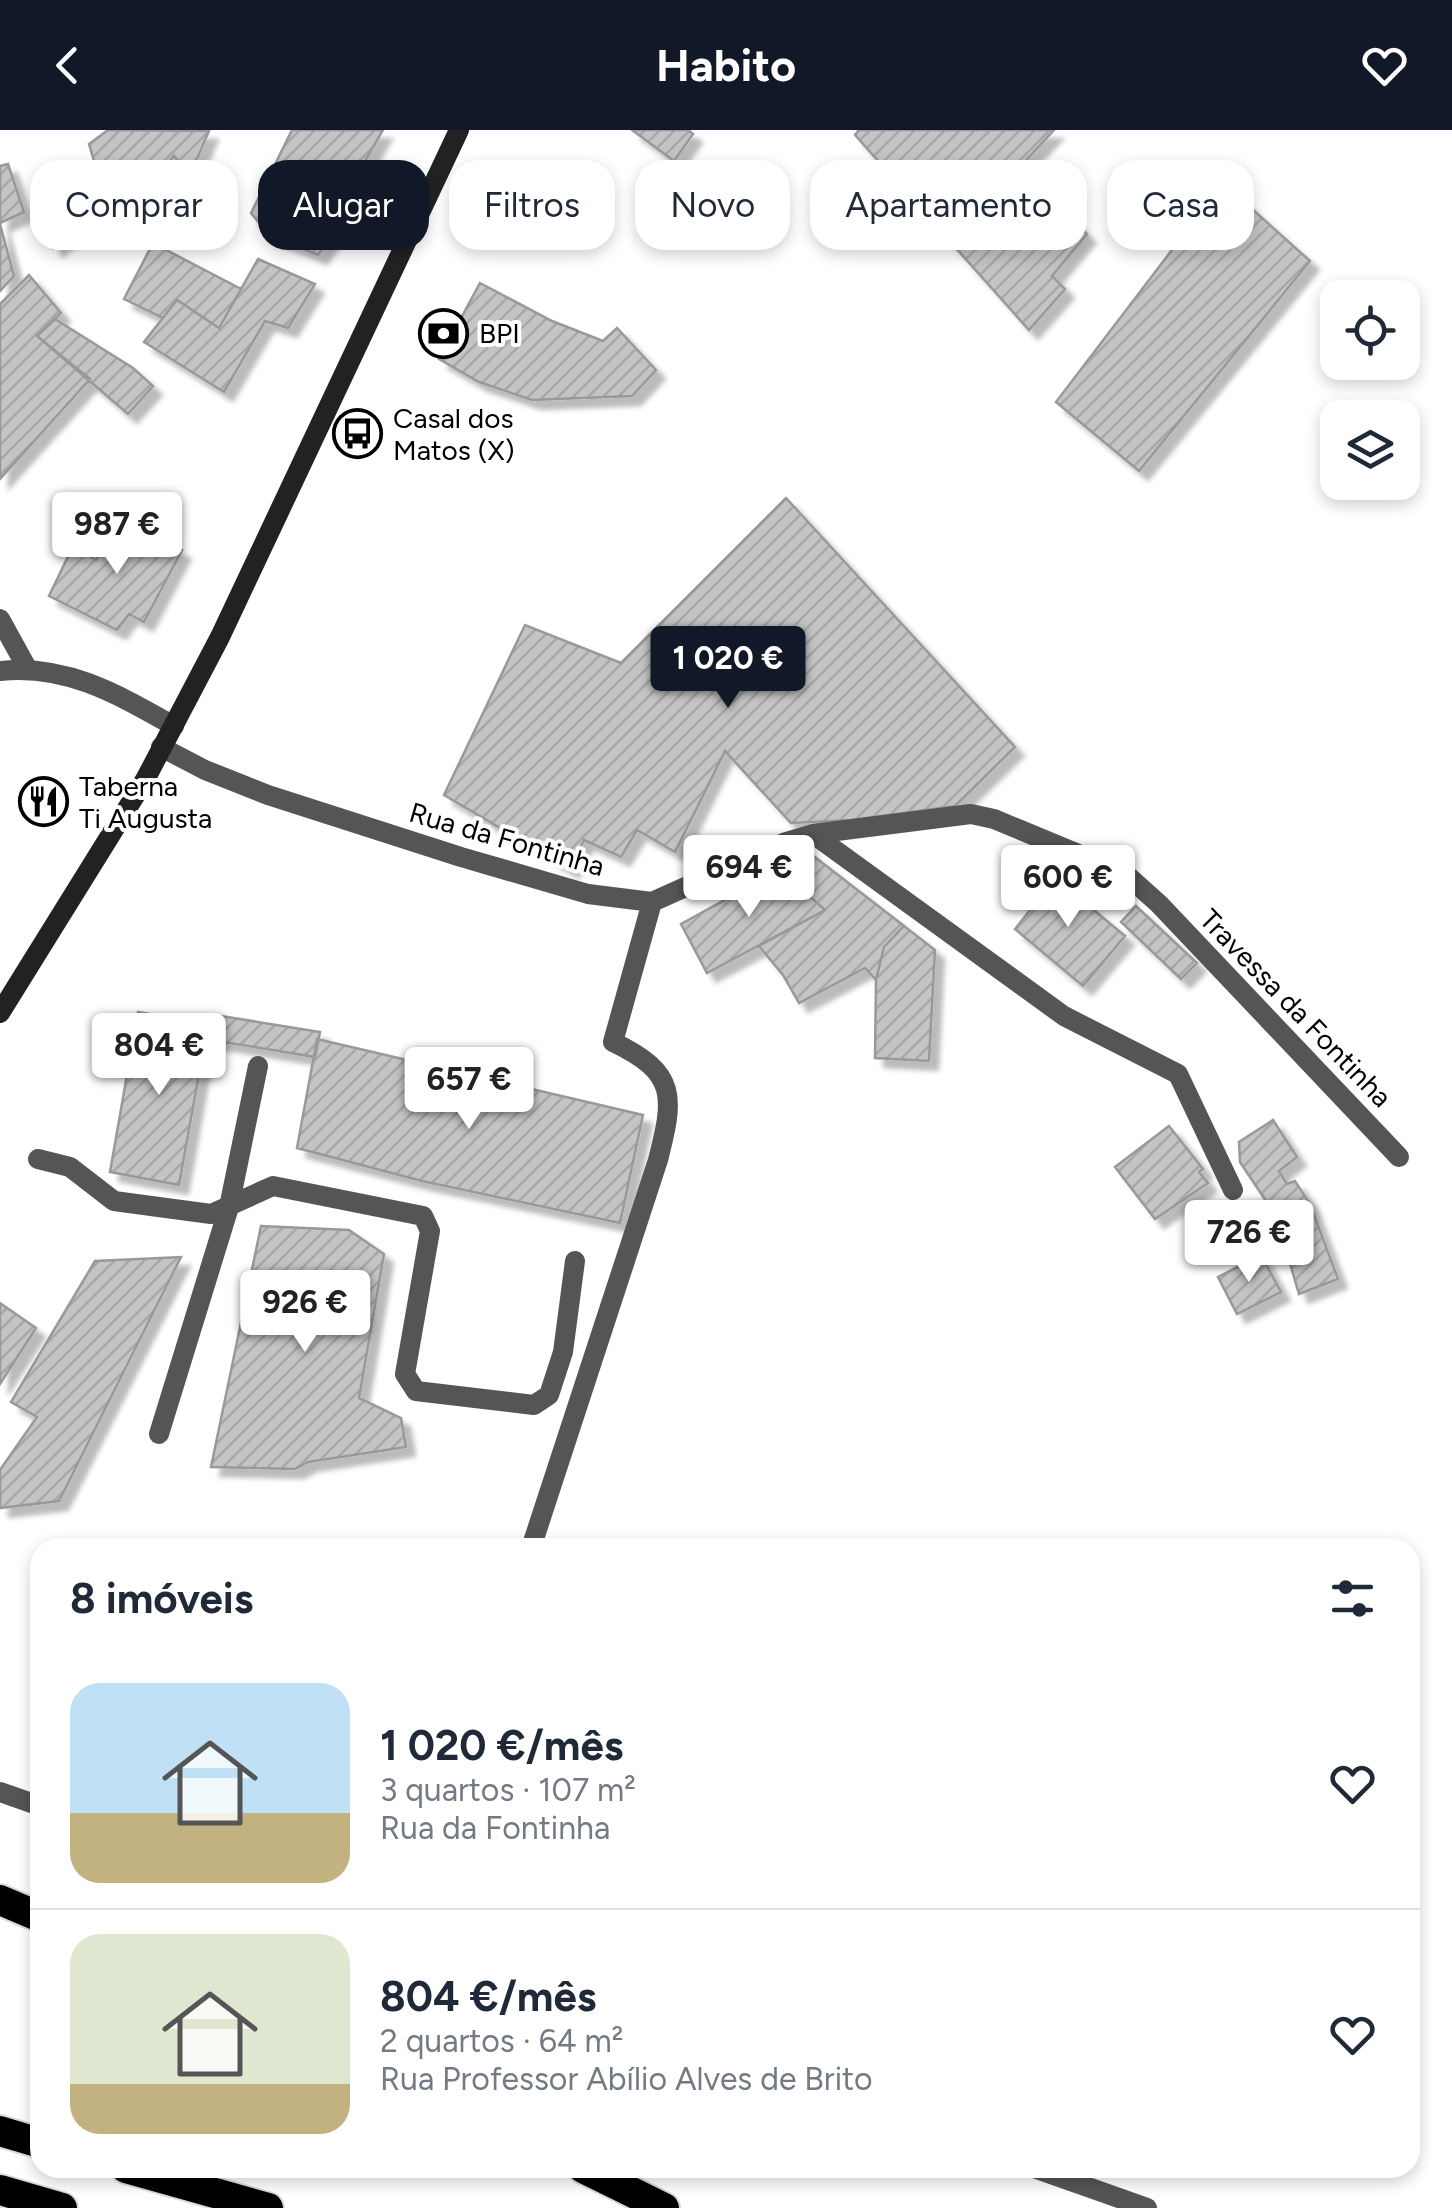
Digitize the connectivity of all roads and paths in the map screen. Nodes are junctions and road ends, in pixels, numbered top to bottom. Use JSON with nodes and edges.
{"nodes":[{"id":1,"x":459,"y":130,"type":"edge"},
{"id":2,"x":0,"y":619,"type":"edge"},
{"id":3,"x":28,"y":668,"type":"junction"},
{"id":4,"x":0,"y":671,"type":"edge"},
{"id":5,"x":174,"y":726,"type":"junction"},
{"id":6,"x":161,"y":747,"type":"junction"},
{"id":7,"x":813,"y":834,"type":"junction"},
{"id":8,"x":652,"y":902,"type":"junction"},
{"id":9,"x":0,"y":1013,"type":"edge"},
{"id":10,"x":258,"y":1066,"type":"dead end"},
{"id":11,"x":1400,"y":1157,"type":"dead end"},
{"id":12,"x":38,"y":1159,"type":"dead end"},
{"id":13,"x":1233,"y":1190,"type":"dead end"},
{"id":14,"x":229,"y":1207,"type":"junction"},
{"id":15,"x":575,"y":1261,"type":"dead end"},
{"id":16,"x":159,"y":1434,"type":"dead end"},
{"id":17,"x":533,"y":1538,"type":"edge"},
{"id":18,"x":0,"y":1792,"type":"edge"},
{"id":19,"x":30,"y":1802,"type":"edge"},
{"id":20,"x":0,"y":1900,"type":"edge"},
{"id":21,"x":30,"y":1913,"type":"edge"},
{"id":22,"x":0,"y":2131,"type":"edge"},
{"id":23,"x":30,"y":2140,"type":"edge"},
{"id":24,"x":162,"y":2178,"type":"edge"},
{"id":25,"x":603,"y":2178,"type":"edge"},
{"id":26,"x":1062,"y":2178,"type":"edge"},
{"id":27,"x":0,"y":2190,"type":"edge"},
{"id":28,"x":62,"y":2208,"type":"edge"},
{"id":29,"x":268,"y":2208,"type":"edge"},
{"id":30,"x":664,"y":2208,"type":"edge"},
{"id":31,"x":1147,"y":2208,"type":"edge"}],
"edges":[{"from":1,"to":5,"type":"main road"},
{"from":2,"to":3,"type":"street"},
{"from":3,"to":4,"type":"street"},
{"from":3,"to":5,"type":"street"},
{"from":5,"to":6,"type":"main road"},
{"from":6,"to":8,"type":"street","name":"Rua da Fontinha"},
{"from":6,"to":9,"type":"main road"},
{"from":7,"to":8,"type":"street"},
{"from":7,"to":11,"type":"street","name":"Travessa da Fontinha"},
{"from":7,"to":13,"type":"street"},
{"from":8,"to":17,"type":"street"},
{"from":10,"to":14,"type":"street"},
{"from":12,"to":14,"type":"street"},
{"from":14,"to":15,"type":"street"},
{"from":14,"to":16,"type":"street"},
{"from":18,"to":19,"type":"street"},
{"from":20,"to":21,"type":"highway"},
{"from":22,"to":23,"type":"highway"},
{"from":24,"to":29,"type":"highway"},
{"from":25,"to":30,"type":"highway"},
{"from":26,"to":31,"type":"street"},
{"from":27,"to":28,"type":"highway"}]}
